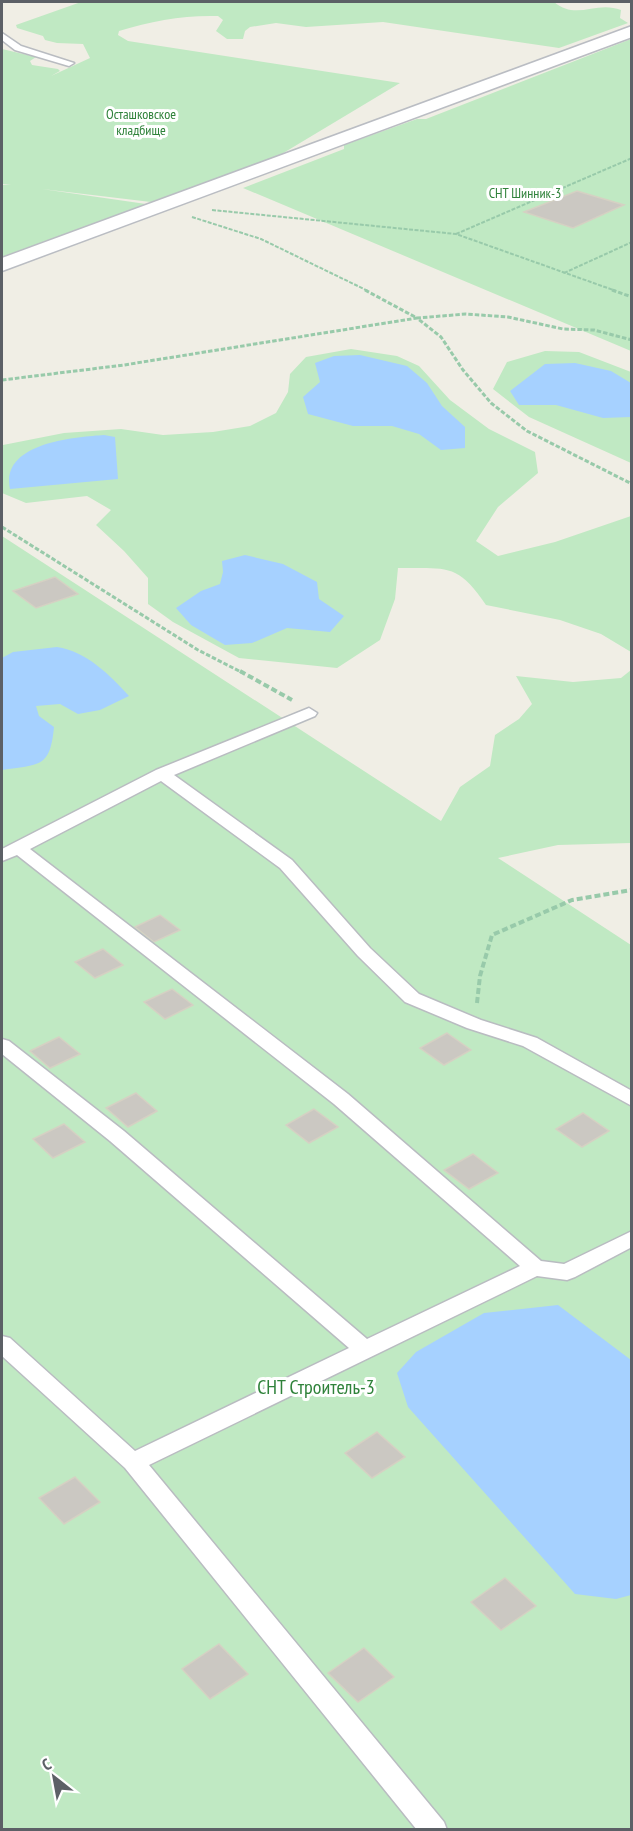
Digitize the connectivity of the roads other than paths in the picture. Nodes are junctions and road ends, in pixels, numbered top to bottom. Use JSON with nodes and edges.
{"nodes":[{"id":1,"x":632,"y":31,"type":"edge"},
{"id":2,"x":2,"y":36,"type":"edge"},
{"id":3,"x":69,"y":63,"type":"dead end"},
{"id":4,"x":2,"y":265,"type":"edge"},
{"id":5,"x":309,"y":713,"type":"road end"},
{"id":6,"x":162,"y":774,"type":"junction"},
{"id":7,"x":10,"y":852,"type":"edge"},
{"id":8,"x":2,"y":1045,"type":"edge"},
{"id":9,"x":632,"y":1100,"type":"edge"},
{"id":10,"x":632,"y":1238,"type":"edge"},
{"id":11,"x":535,"y":1268,"type":"junction"},
{"id":12,"x":2,"y":1344,"type":"edge"},
{"id":13,"x":365,"y":1350,"type":"junction"},
{"id":14,"x":133,"y":1462,"type":"junction"},
{"id":15,"x":434,"y":1830,"type":"edge"}],
"edges":[{"from":1,"to":4,"type":"street"},
{"from":2,"to":3,"type":"lane"},
{"from":5,"to":6,"type":"lane"},
{"from":6,"to":7,"type":"lane"},
{"from":6,"to":9,"type":"lane"},
{"from":7,"to":11,"type":"lane"},
{"from":8,"to":13,"type":"lane"},
{"from":10,"to":11,"type":"lane"},
{"from":11,"to":13,"type":"lane"},
{"from":12,"to":14,"type":"lane"},
{"from":13,"to":14,"type":"lane"},
{"from":14,"to":15,"type":"lane"}]}
